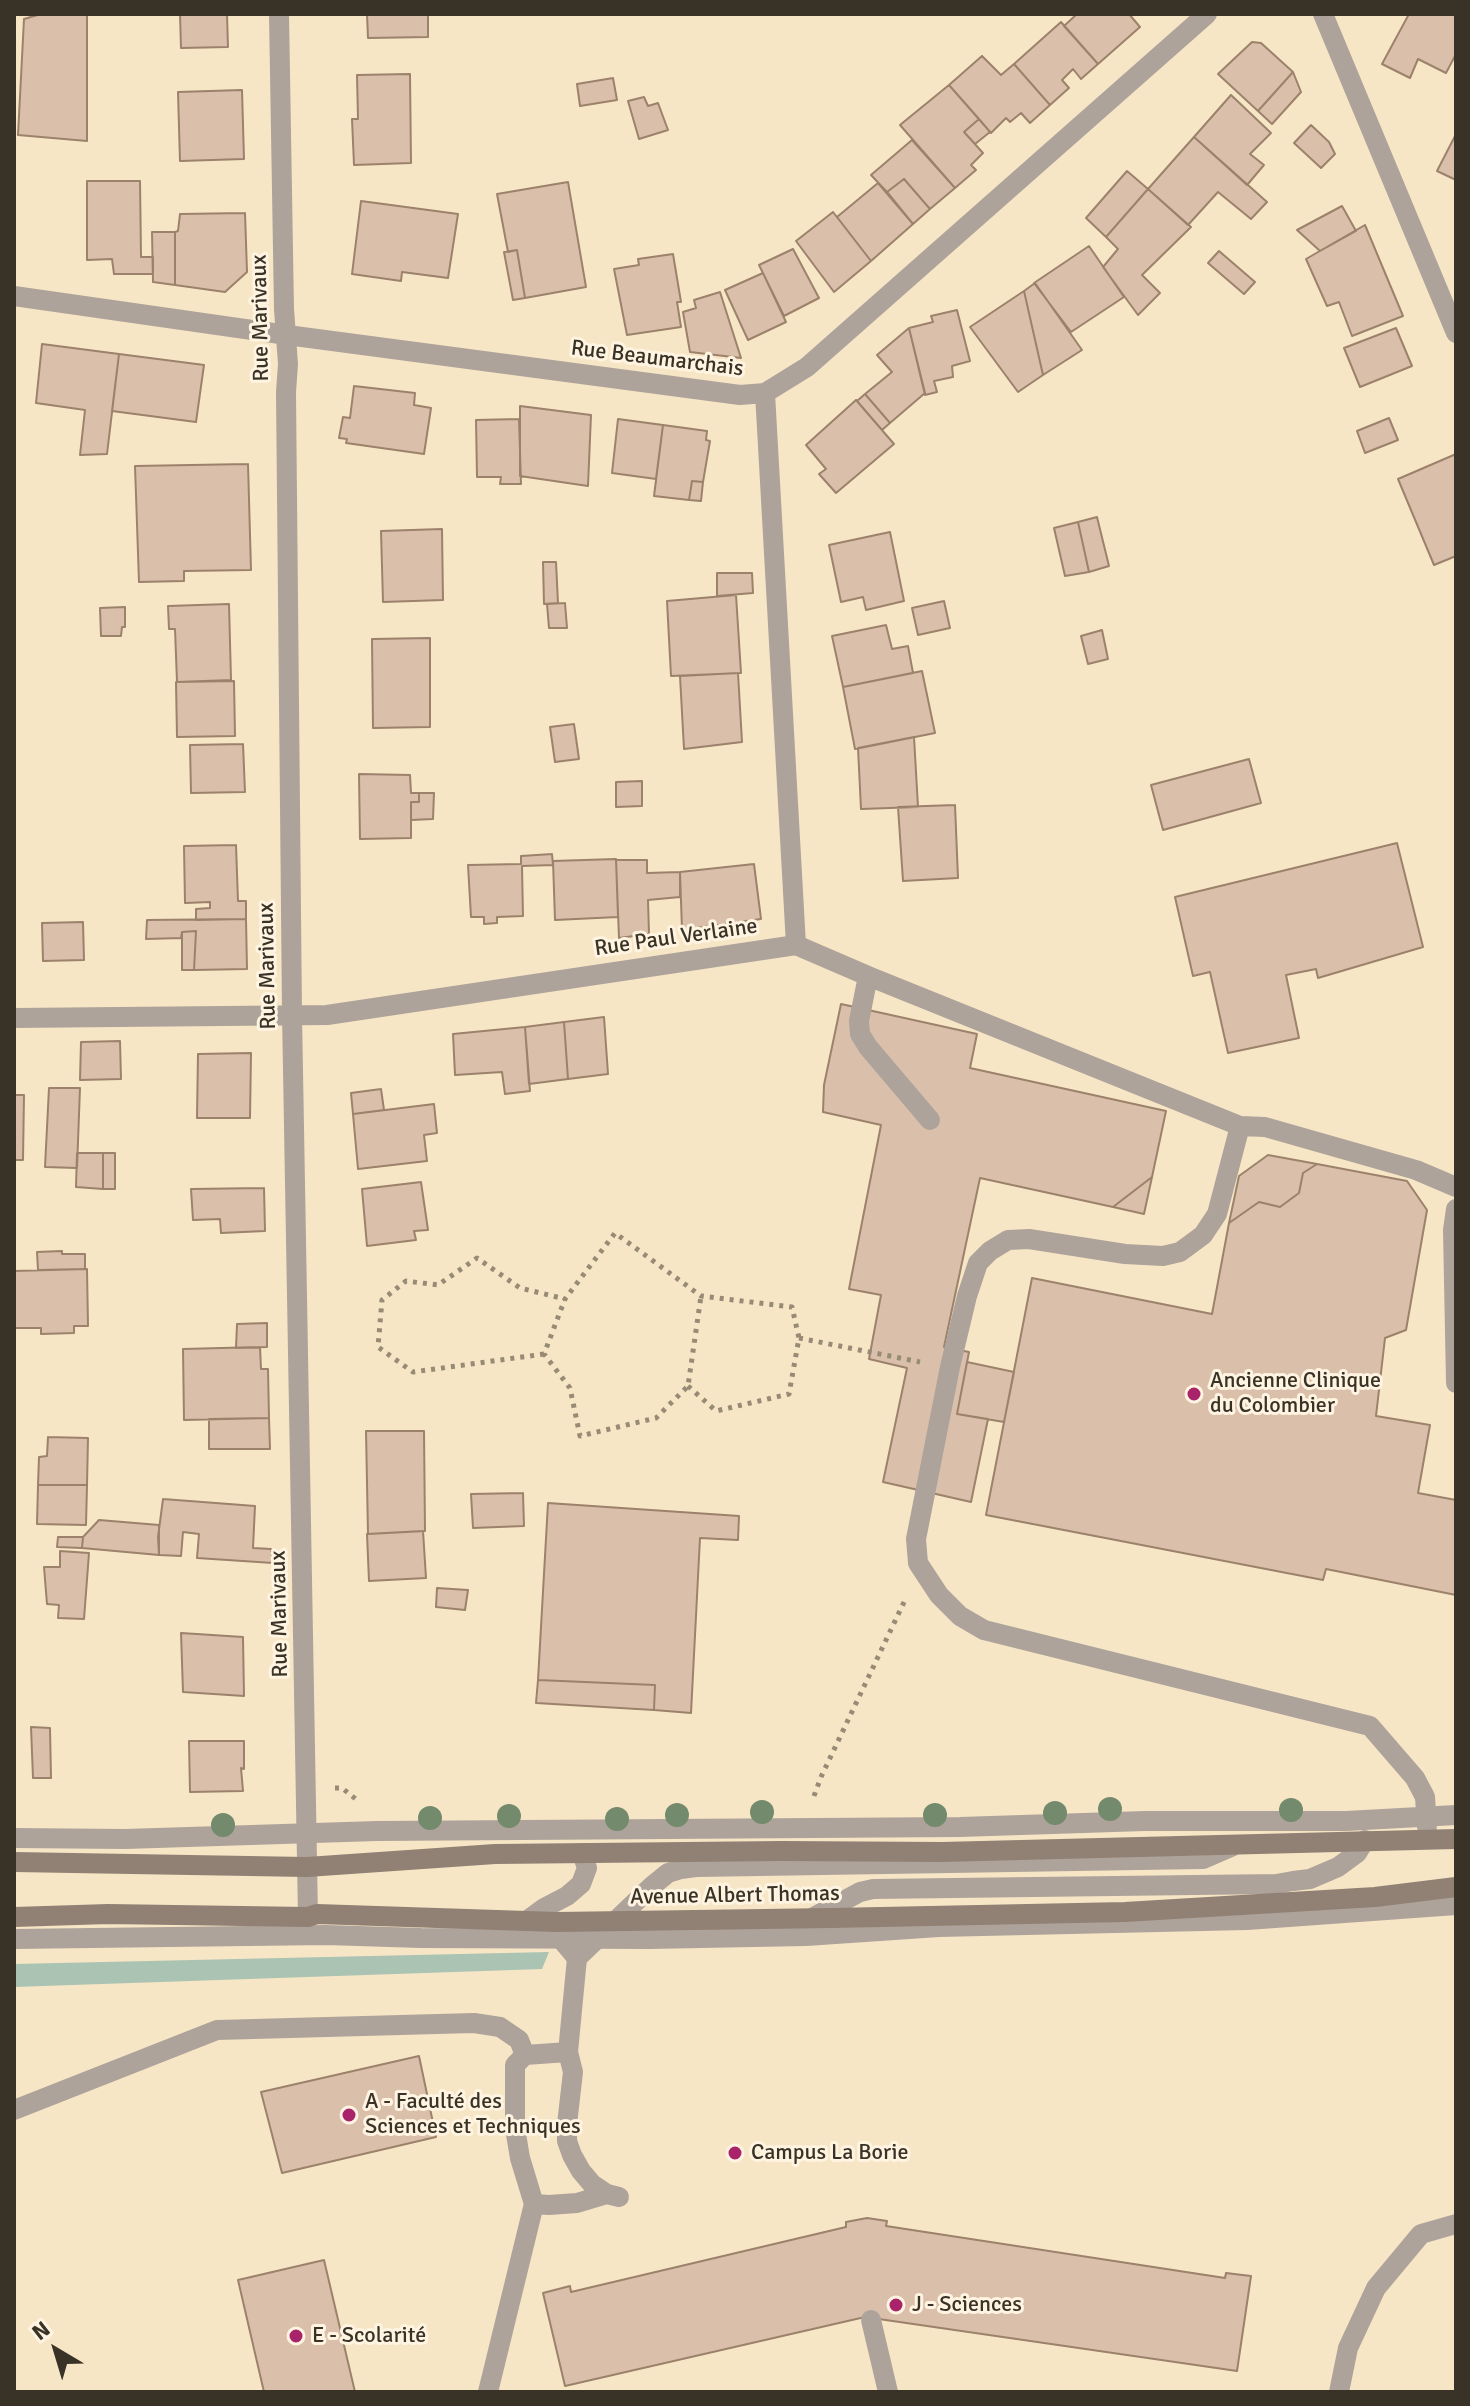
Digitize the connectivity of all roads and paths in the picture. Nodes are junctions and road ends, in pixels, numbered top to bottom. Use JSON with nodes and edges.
{"nodes":[{"id":1,"x":279,"y":14,"type":"edge"},
{"id":2,"x":1207,"y":14,"type":"edge"},
{"id":3,"x":1323,"y":14,"type":"edge"},
{"id":4,"x":14,"y":296,"type":"edge"},
{"id":5,"x":1456,"y":333,"type":"edge"},
{"id":6,"x":287,"y":335,"type":"junction"},
{"id":7,"x":765,"y":393,"type":"junction"},
{"id":8,"x":796,"y":945,"type":"junction"},
{"id":9,"x":868,"y":976,"type":"junction"},
{"id":10,"x":292,"y":1014,"type":"junction"},
{"id":11,"x":14,"y":1018,"type":"edge"},
{"id":12,"x":930,"y":1120,"type":"dead end"},
{"id":13,"x":1240,"y":1126,"type":"junction"},
{"id":14,"x":1456,"y":1187,"type":"edge"},
{"id":15,"x":1456,"y":1209,"type":"edge"},
{"id":16,"x":701,"y":1296,"type":"junction"},
{"id":17,"x":565,"y":1299,"type":"junction"},
{"id":18,"x":799,"y":1338,"type":"junction"},
{"id":19,"x":544,"y":1354,"type":"junction"},
{"id":20,"x":950,"y":1367,"type":"junction"},
{"id":21,"x":1456,"y":1383,"type":"edge"},
{"id":22,"x":688,"y":1386,"type":"junction"},
{"id":23,"x":924,"y":1571,"type":"junction"},
{"id":24,"x":814,"y":1796,"type":"dead end"},
{"id":25,"x":1456,"y":1815,"type":"edge"},
{"id":26,"x":1426,"y":1817,"type":"junction"},
{"id":27,"x":307,"y":1834,"type":"junction"},
{"id":28,"x":14,"y":1838,"type":"edge"},
{"id":29,"x":1428,"y":1839,"type":"junction"},
{"id":30,"x":1456,"y":1839,"type":"edge"},
{"id":31,"x":1365,"y":1840,"type":"junction"},
{"id":32,"x":1233,"y":1846,"type":"junction"},
{"id":33,"x":582,"y":1853,"type":"junction"},
{"id":34,"x":14,"y":1862,"type":"edge"},
{"id":35,"x":307,"y":1867,"type":"junction"},
{"id":36,"x":1456,"y":1887,"type":"edge"},
{"id":37,"x":1456,"y":1905,"type":"edge"},
{"id":38,"x":14,"y":1917,"type":"edge"},
{"id":39,"x":308,"y":1917,"type":"junction"},
{"id":40,"x":810,"y":1919,"type":"junction"},
{"id":41,"x":525,"y":1922,"type":"junction"},
{"id":42,"x":613,"y":1922,"type":"junction"},
{"id":43,"x":14,"y":1939,"type":"edge"},
{"id":44,"x":561,"y":1939,"type":"junction"},
{"id":45,"x":596,"y":1939,"type":"junction"},
{"id":46,"x":577,"y":1958,"type":"junction"},
{"id":47,"x":568,"y":2052,"type":"junction"},
{"id":48,"x":525,"y":2055,"type":"junction"},
{"id":49,"x":14,"y":2110,"type":"edge"},
{"id":50,"x":534,"y":2204,"type":"junction"},
{"id":51,"x":1456,"y":2224,"type":"edge"},
{"id":52,"x":871,"y":2320,"type":"dead end"},
{"id":53,"x":488,"y":2392,"type":"edge"},
{"id":54,"x":888,"y":2392,"type":"edge"},
{"id":55,"x":1339,"y":2392,"type":"edge"}],
"edges":[{"from":1,"to":6,"type":"street","name":"Rue Marivaux"},
{"from":2,"to":7,"type":"street","name":"Rue Beaumarchais"},
{"from":3,"to":5,"type":"street"},
{"from":4,"to":6,"type":"street","name":"Rue Beaumarchais"},
{"from":6,"to":7,"type":"street","name":"Rue Beaumarchais"},
{"from":6,"to":10,"type":"street","name":"Rue Marivaux"},
{"from":7,"to":8,"type":"street"},
{"from":8,"to":9,"type":"street"},
{"from":8,"to":10,"type":"street","name":"Rue Paul Verlaine"},
{"from":9,"to":12,"type":"street"},
{"from":9,"to":13,"type":"street"},
{"from":10,"to":11,"type":"street","name":"Rue Paul Verlaine"},
{"from":10,"to":27,"type":"street","name":"Rue Marivaux"},
{"from":13,"to":14,"type":"street"},
{"from":13,"to":20,"type":"street"},
{"from":15,"to":21,"type":"street"},
{"from":16,"to":17,"type":"path"},
{"from":16,"to":18,"type":"path"},
{"from":16,"to":22,"type":"path"},
{"from":17,"to":19,"type":"path"},
{"from":17,"to":19,"type":"path"},
{"from":18,"to":20,"type":"path"},
{"from":18,"to":22,"type":"path"},
{"from":19,"to":22,"type":"path"},
{"from":20,"to":23,"type":"street"},
{"from":23,"to":24,"type":"path"},
{"from":23,"to":26,"type":"street"},
{"from":25,"to":26,"type":"street"},
{"from":26,"to":27,"type":"street"},
{"from":26,"to":29,"type":"street"},
{"from":27,"to":28,"type":"street"},
{"from":27,"to":35,"type":"street","name":"Rue Marivaux"},
{"from":29,"to":30,"type":"street","name":"Avenue Albert Thomas"},
{"from":29,"to":31,"type":"street","name":"Avenue Albert Thomas"},
{"from":31,"to":32,"type":"street","name":"Avenue Albert Thomas"},
{"from":31,"to":40,"type":"street"},
{"from":32,"to":33,"type":"street","name":"Avenue Albert Thomas"},
{"from":32,"to":42,"type":"street"},
{"from":33,"to":35,"type":"street","name":"Avenue Albert Thomas"},
{"from":33,"to":41,"type":"street"},
{"from":34,"to":35,"type":"street","name":"Avenue Albert Thomas"},
{"from":35,"to":39,"type":"street","name":"Rue Marivaux"},
{"from":36,"to":40,"type":"street","name":"Avenue Albert Thomas"},
{"from":37,"to":45,"type":"street"},
{"from":38,"to":39,"type":"street","name":"Avenue Albert Thomas"},
{"from":39,"to":41,"type":"street","name":"Avenue Albert Thomas"},
{"from":40,"to":42,"type":"street","name":"Avenue Albert Thomas"},
{"from":41,"to":42,"type":"street","name":"Avenue Albert Thomas"},
{"from":41,"to":44,"type":"street"},
{"from":42,"to":45,"type":"street"},
{"from":43,"to":44,"type":"street"},
{"from":44,"to":45,"type":"street"},
{"from":44,"to":46,"type":"street"},
{"from":45,"to":46,"type":"street"},
{"from":46,"to":47,"type":"street"},
{"from":47,"to":48,"type":"street"},
{"from":47,"to":50,"type":"street"},
{"from":48,"to":49,"type":"street"},
{"from":48,"to":50,"type":"street"},
{"from":50,"to":53,"type":"street"},
{"from":51,"to":55,"type":"street"},
{"from":52,"to":54,"type":"street"}]}
